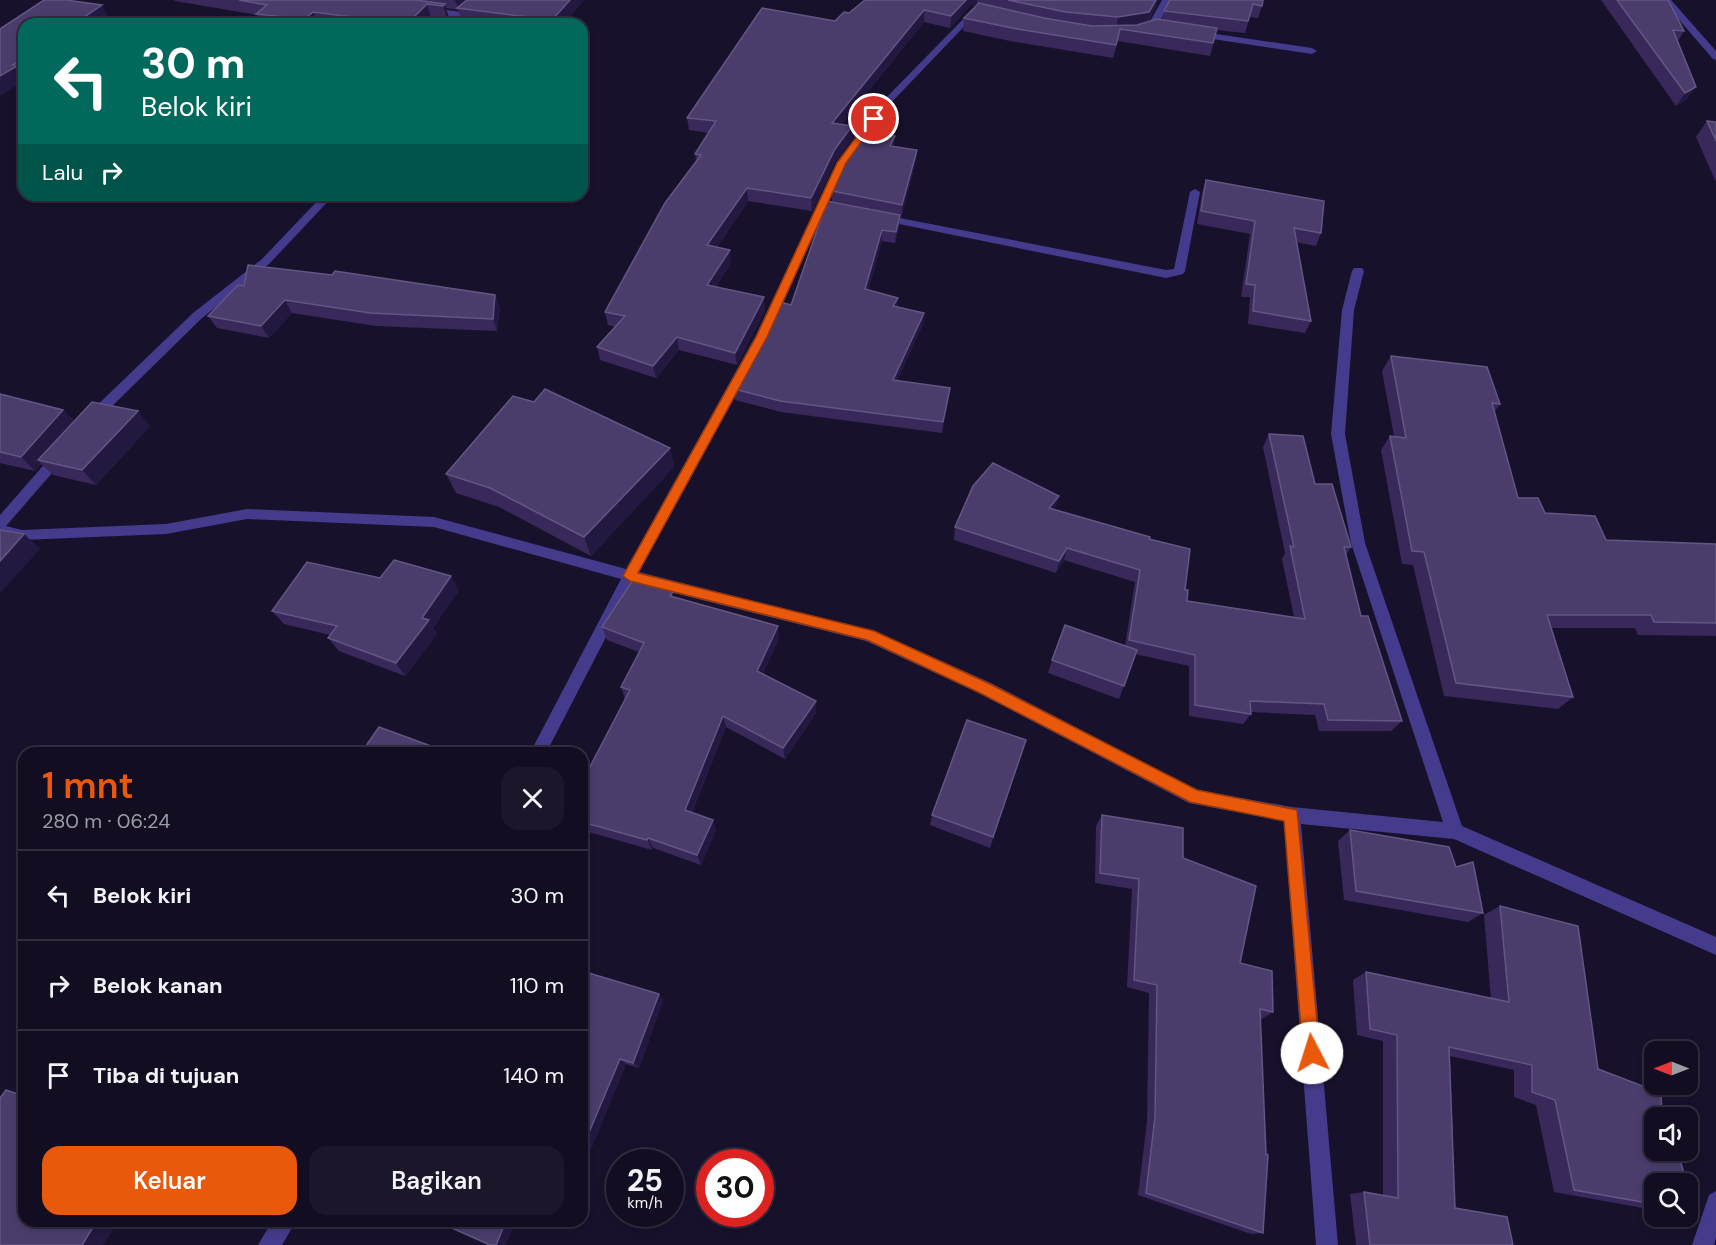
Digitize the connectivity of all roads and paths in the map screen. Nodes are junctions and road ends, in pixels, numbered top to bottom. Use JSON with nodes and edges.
{"nodes":[{"id":1,"x":1166,"y":0,"type":"edge"},
{"id":2,"x":1666,"y":0,"type":"edge"},
{"id":3,"x":470,"y":7,"type":"edge"},
{"id":4,"x":416,"y":8,"type":"edge"},
{"id":5,"x":461,"y":15,"type":"junction"},
{"id":6,"x":997,"y":16,"type":"edge"},
{"id":7,"x":457,"y":18,"type":"edge"},
{"id":8,"x":1187,"y":33,"type":"edge"},
{"id":9,"x":1125,"y":35,"type":"edge"},
{"id":10,"x":1312,"y":51,"type":"dead end"},
{"id":11,"x":1716,"y":57,"type":"edge"},
{"id":12,"x":1195,"y":192,"type":"dead end"},
{"id":13,"x":323,"y":201,"type":"edge"},
{"id":14,"x":869,"y":215,"type":"edge"},
{"id":15,"x":1358,"y":271,"type":"dead end"},
{"id":16,"x":80,"y":431,"type":"edge"},
{"id":17,"x":66,"y":448,"type":"edge"},
{"id":18,"x":0,"y":524,"type":"edge"},
{"id":19,"x":0,"y":530,"type":"edge"},
{"id":20,"x":630,"y":576,"type":"junction"},
{"id":21,"x":541,"y":747,"type":"edge"},
{"id":22,"x":1292,"y":815,"type":"junction"},
{"id":23,"x":1455,"y":831,"type":"junction"},
{"id":24,"x":1716,"y":946,"type":"edge"},
{"id":25,"x":1716,"y":1202,"type":"edge"},
{"id":26,"x":281,"y":1227,"type":"edge"},
{"id":27,"x":269,"y":1245,"type":"edge"},
{"id":28,"x":1327,"y":1245,"type":"edge"},
{"id":29,"x":1703,"y":1245,"type":"edge"}],
"edges":[{"from":1,"to":9,"type":"street"},
{"from":2,"to":11,"type":"street"},
{"from":3,"to":5,"type":"street"},
{"from":4,"to":5,"type":"street"},
{"from":5,"to":7,"type":"street"},
{"from":6,"to":20,"type":"street"},
{"from":8,"to":10,"type":"street"},
{"from":12,"to":14,"type":"street"},
{"from":13,"to":16,"type":"street"},
{"from":15,"to":23,"type":"street"},
{"from":17,"to":18,"type":"street"},
{"from":19,"to":20,"type":"street"},
{"from":20,"to":21,"type":"street"},
{"from":20,"to":22,"type":"street"},
{"from":22,"to":23,"type":"street"},
{"from":22,"to":28,"type":"street"},
{"from":23,"to":24,"type":"street"},
{"from":25,"to":29,"type":"street"},
{"from":26,"to":27,"type":"street"}]}
